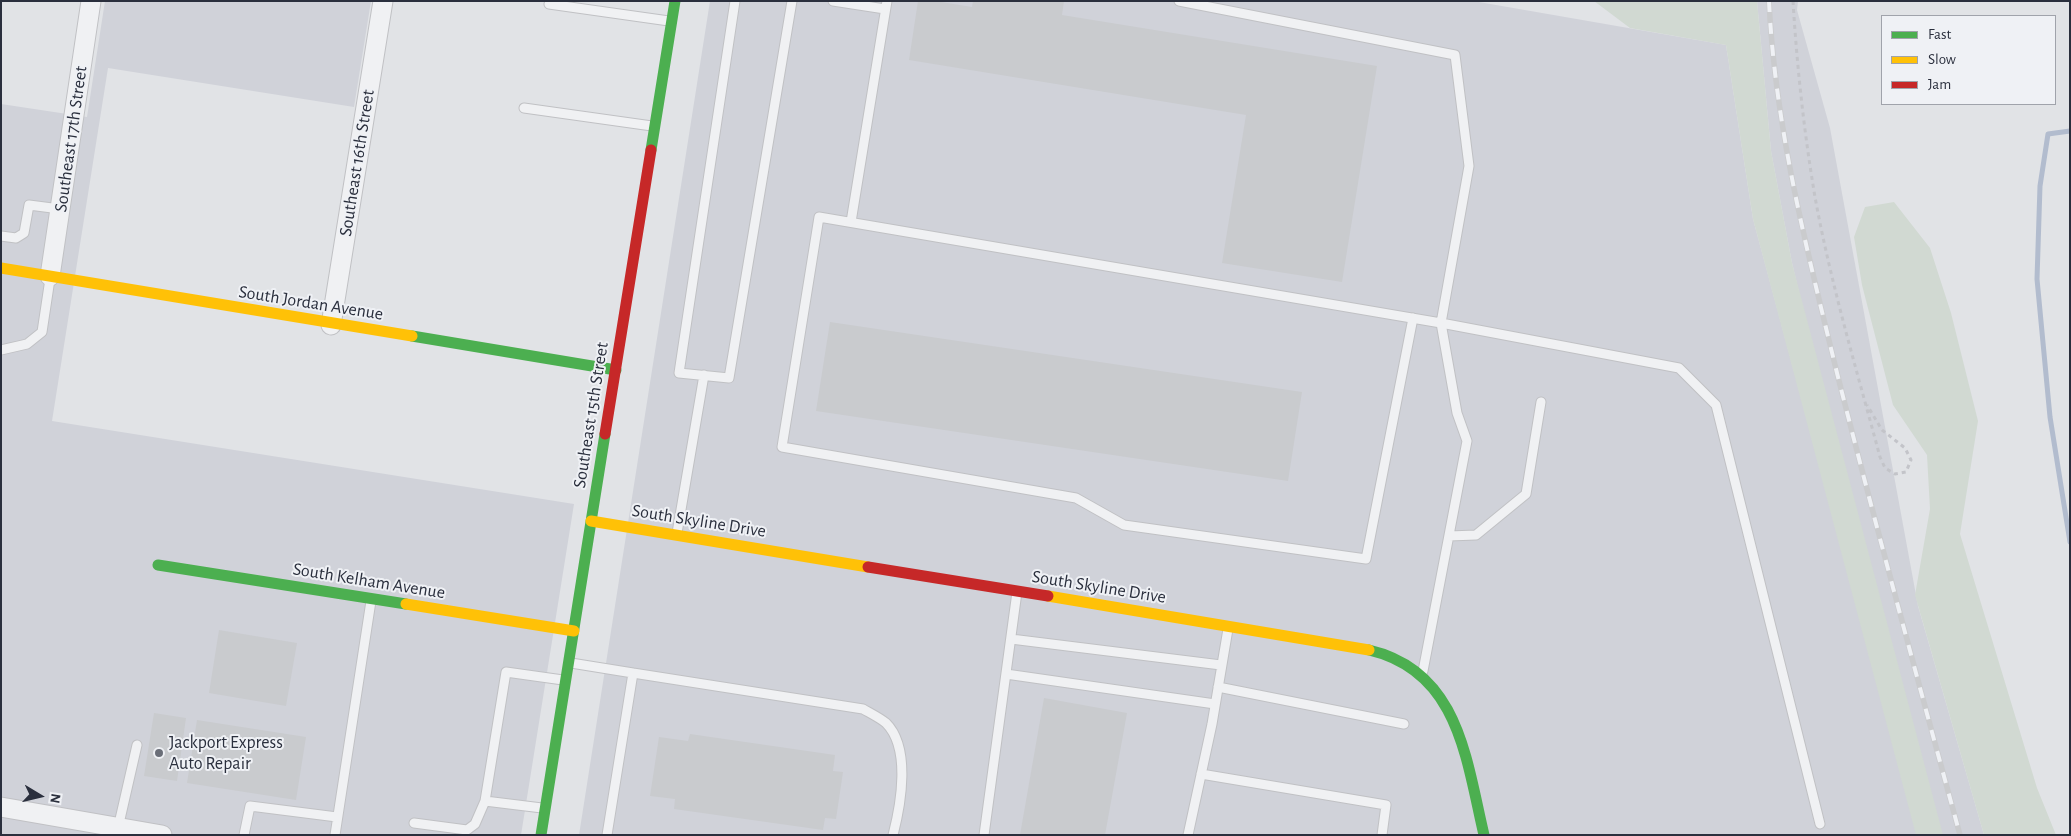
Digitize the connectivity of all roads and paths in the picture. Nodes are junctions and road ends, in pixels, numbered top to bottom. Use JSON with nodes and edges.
{"nodes":[{"id":1,"x":91,"y":1,"type":"edge"},
{"id":2,"x":382,"y":1,"type":"edge"},
{"id":3,"x":675,"y":1,"type":"edge"},
{"id":4,"x":735,"y":1,"type":"edge"},
{"id":5,"x":792,"y":1,"type":"edge"},
{"id":6,"x":833,"y":1,"type":"edge"},
{"id":7,"x":1179,"y":1,"type":"edge"},
{"id":8,"x":1793,"y":1,"type":"edge"},
{"id":9,"x":549,"y":4,"type":"dead end"},
{"id":10,"x":886,"y":5,"type":"edge"},
{"id":11,"x":672,"y":22,"type":"junction"},
{"id":12,"x":524,"y":108,"type":"dead end"},
{"id":13,"x":655,"y":127,"type":"junction"},
{"id":14,"x":60,"y":209,"type":"junction"},
{"id":15,"x":851,"y":222,"type":"junction"},
{"id":16,"x":1,"y":236,"type":"edge"},
{"id":17,"x":1,"y":268,"type":"edge"},
{"id":18,"x":50,"y":276,"type":"junction"},
{"id":19,"x":1413,"y":318,"type":"junction"},
{"id":20,"x":1441,"y":323,"type":"junction"},
{"id":21,"x":332,"y":325,"type":"junction"},
{"id":22,"x":1,"y":350,"type":"edge"},
{"id":23,"x":616,"y":370,"type":"junction"},
{"id":24,"x":704,"y":375,"type":"junction"},
{"id":25,"x":1541,"y":402,"type":"dead end"},
{"id":26,"x":1867,"y":405,"type":"junction"},
{"id":27,"x":592,"y":521,"type":"junction"},
{"id":28,"x":677,"y":535,"type":"junction"},
{"id":29,"x":1449,"y":536,"type":"junction"},
{"id":30,"x":158,"y":565,"type":"dead end"},
{"id":31,"x":1017,"y":591,"type":"junction"},
{"id":32,"x":371,"y":599,"type":"junction"},
{"id":33,"x":1228,"y":626,"type":"junction"},
{"id":34,"x":574,"y":631,"type":"junction"},
{"id":35,"x":1011,"y":639,"type":"junction"},
{"id":36,"x":569,"y":662,"type":"junction"},
{"id":37,"x":1221,"y":665,"type":"junction"},
{"id":38,"x":632,"y":673,"type":"junction"},
{"id":39,"x":1006,"y":674,"type":"junction"},
{"id":40,"x":1423,"y":674,"type":"junction"},
{"id":41,"x":566,"y":680,"type":"junction"},
{"id":42,"x":1218,"y":687,"type":"junction"},
{"id":43,"x":1215,"y":704,"type":"junction"},
{"id":44,"x":1404,"y":724,"type":"dead end"},
{"id":45,"x":137,"y":745,"type":"dead end"},
{"id":46,"x":1201,"y":774,"type":"junction"},
{"id":47,"x":485,"y":801,"type":"junction"},
{"id":48,"x":1,"y":807,"type":"edge"},
{"id":49,"x":544,"y":808,"type":"junction"},
{"id":50,"x":337,"y":817,"type":"junction"},
{"id":51,"x":414,"y":823,"type":"dead end"},
{"id":52,"x":1820,"y":824,"type":"dead end"},
{"id":53,"x":118,"y":828,"type":"junction"},
{"id":54,"x":162,"y":835,"type":"edge"},
{"id":55,"x":244,"y":835,"type":"edge"},
{"id":56,"x":335,"y":835,"type":"edge"},
{"id":57,"x":541,"y":835,"type":"edge"},
{"id":58,"x":607,"y":835,"type":"edge"},
{"id":59,"x":893,"y":835,"type":"edge"},
{"id":60,"x":984,"y":835,"type":"edge"},
{"id":61,"x":1188,"y":835,"type":"edge"},
{"id":62,"x":1382,"y":835,"type":"edge"},
{"id":63,"x":1484,"y":835,"type":"edge"}],
"edges":[{"from":1,"to":14,"type":"street","name":"Southeast 17th Street"},
{"from":2,"to":21,"type":"street","name":"Southeast 16th Street"},
{"from":3,"to":11,"type":"street","name":"Southeast 15th Street"},
{"from":4,"to":24,"type":"lane"},
{"from":5,"to":24,"type":"lane"},
{"from":6,"to":10,"type":"lane"},
{"from":7,"to":20,"type":"lane"},
{"from":8,"to":26,"type":"path"},
{"from":9,"to":11,"type":"lane"},
{"from":10,"to":15,"type":"lane"},
{"from":11,"to":13,"type":"street","name":"Southeast 15th Street"},
{"from":12,"to":13,"type":"lane"},
{"from":13,"to":23,"type":"street","name":"Southeast 15th Street"},
{"from":14,"to":16,"type":"lane"},
{"from":14,"to":18,"type":"street","name":"Southeast 17th Street"},
{"from":15,"to":19,"type":"lane"},
{"from":15,"to":19,"type":"lane"},
{"from":17,"to":18,"type":"street","name":"South Jordan Avenue"},
{"from":18,"to":21,"type":"street","name":"South Jordan Avenue"},
{"from":18,"to":22,"type":"lane"},
{"from":19,"to":20,"type":"lane"},
{"from":20,"to":29,"type":"lane"},
{"from":20,"to":52,"type":"lane"},
{"from":21,"to":23,"type":"street","name":"South Jordan Avenue"},
{"from":23,"to":27,"type":"street","name":"Southeast 15th Street"},
{"from":24,"to":28,"type":"lane"},
{"from":25,"to":29,"type":"lane"},
{"from":26,"to":26,"type":"path"},
{"from":27,"to":28,"type":"street","name":"South Skyline Drive"},
{"from":27,"to":34,"type":"street","name":"Southeast 15th Street"},
{"from":28,"to":31,"type":"street","name":"South Skyline Drive"},
{"from":29,"to":40,"type":"lane"},
{"from":30,"to":32,"type":"street","name":"South Kelham Avenue"},
{"from":31,"to":33,"type":"street","name":"South Skyline Drive"},
{"from":31,"to":35,"type":"lane"},
{"from":32,"to":34,"type":"street","name":"South Kelham Avenue"},
{"from":32,"to":50,"type":"lane"},
{"from":33,"to":37,"type":"lane"},
{"from":33,"to":40,"type":"street","name":"South Skyline Drive"},
{"from":34,"to":36,"type":"street","name":"Southeast 15th Street"},
{"from":35,"to":37,"type":"lane"},
{"from":35,"to":39,"type":"lane"},
{"from":36,"to":38,"type":"lane"},
{"from":36,"to":41,"type":"street","name":"Southeast 15th Street"},
{"from":37,"to":42,"type":"lane"},
{"from":38,"to":58,"type":"lane"},
{"from":38,"to":59,"type":"lane"},
{"from":39,"to":43,"type":"lane"},
{"from":39,"to":60,"type":"lane"},
{"from":40,"to":63,"type":"street","name":"South Skyline Drive"},
{"from":41,"to":47,"type":"lane"},
{"from":41,"to":49,"type":"street","name":"Southeast 15th Street"},
{"from":42,"to":43,"type":"lane"},
{"from":42,"to":44,"type":"lane"},
{"from":43,"to":46,"type":"lane"},
{"from":45,"to":53,"type":"lane"},
{"from":46,"to":61,"type":"lane"},
{"from":46,"to":62,"type":"lane"},
{"from":47,"to":49,"type":"lane"},
{"from":47,"to":51,"type":"lane"},
{"from":48,"to":53,"type":"street"},
{"from":49,"to":57,"type":"street","name":"Southeast 15th Street"},
{"from":50,"to":55,"type":"lane"},
{"from":50,"to":56,"type":"lane"},
{"from":53,"to":54,"type":"street"}]}
